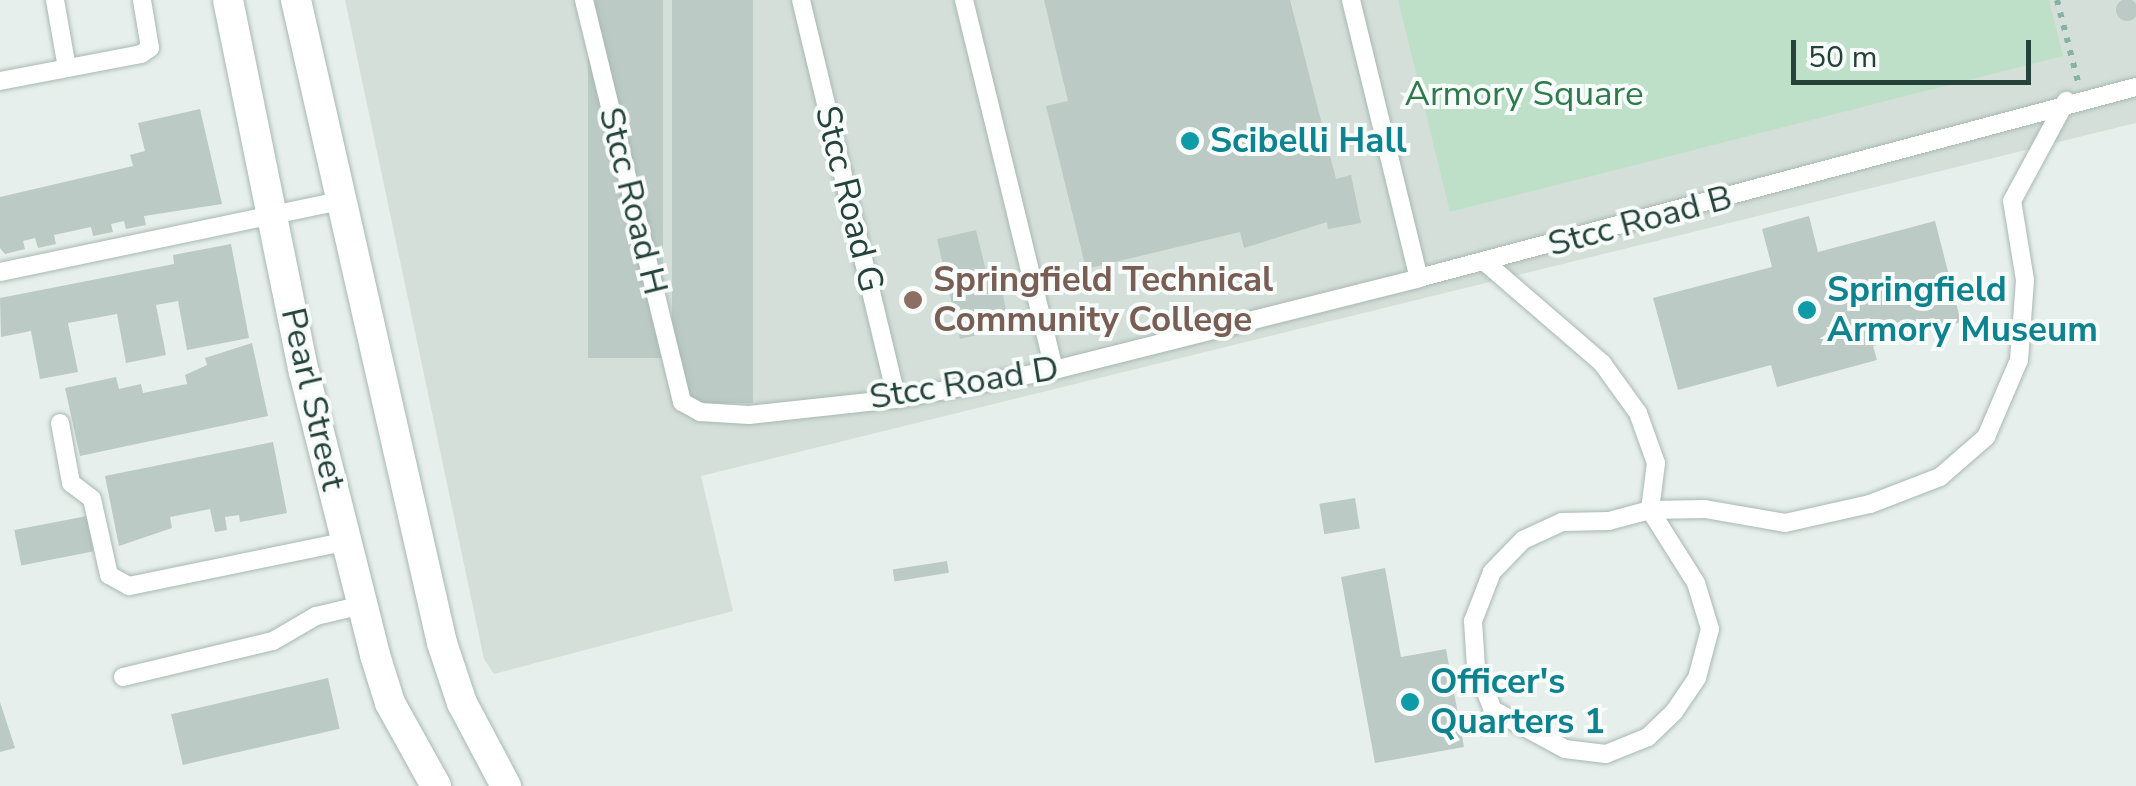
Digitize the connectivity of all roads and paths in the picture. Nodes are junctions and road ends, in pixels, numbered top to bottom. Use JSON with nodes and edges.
{"nodes":[{"id":1,"x":56,"y":0,"type":"edge"},
{"id":2,"x":142,"y":0,"type":"edge"},
{"id":3,"x":228,"y":0,"type":"edge"},
{"id":4,"x":296,"y":0,"type":"edge"},
{"id":5,"x":584,"y":0,"type":"edge"},
{"id":6,"x":801,"y":0,"type":"edge"},
{"id":7,"x":964,"y":0,"type":"edge"},
{"id":8,"x":1350,"y":0,"type":"edge"},
{"id":9,"x":2056,"y":0,"type":"edge"},
{"id":10,"x":68,"y":68,"type":"junction"},
{"id":11,"x":0,"y":81,"type":"edge"},
{"id":12,"x":2136,"y":87,"type":"edge"},
{"id":13,"x":2074,"y":100,"type":"junction"},
{"id":14,"x":339,"y":202,"type":"junction"},
{"id":15,"x":272,"y":216,"type":"junction"},
{"id":16,"x":1486,"y":262,"type":"junction"},
{"id":17,"x":0,"y":272,"type":"edge"},
{"id":18,"x":1419,"y":278,"type":"junction"},
{"id":19,"x":1054,"y":370,"type":"junction"},
{"id":20,"x":897,"y":399,"type":"junction"},
{"id":21,"x":682,"y":402,"type":"joint"},
{"id":22,"x":60,"y":423,"type":"dead end"},
{"id":23,"x":1650,"y":510,"type":"junction"},
{"id":24,"x":348,"y":541,"type":"junction"},
{"id":25,"x":363,"y":604,"type":"junction"},
{"id":26,"x":123,"y":676,"type":"dead end"},
{"id":27,"x":436,"y":786,"type":"edge"},
{"id":28,"x":506,"y":786,"type":"edge"}],
"edges":[{"from":1,"to":10,"type":"lane"},
{"from":2,"to":10,"type":"lane"},
{"from":3,"to":15,"type":"street","name":"Pearl Street"},
{"from":4,"to":14,"type":"street","name":"Pearl Street"},
{"from":5,"to":21,"type":"lane","name":"Stcc Road H"},
{"from":6,"to":20,"type":"lane","name":"Stcc Road G"},
{"from":7,"to":19,"type":"lane"},
{"from":8,"to":18,"type":"lane"},
{"from":9,"to":13,"type":"path"},
{"from":10,"to":11,"type":"lane"},
{"from":12,"to":13,"type":"lane","name":"Stcc Road B"},
{"from":13,"to":16,"type":"lane","name":"Stcc Road B"},
{"from":13,"to":23,"type":"lane"},
{"from":14,"to":15,"type":"lane"},
{"from":14,"to":28,"type":"street","name":"Pearl Street"},
{"from":15,"to":17,"type":"lane"},
{"from":15,"to":24,"type":"street","name":"Pearl Street"},
{"from":16,"to":18,"type":"lane","name":"Stcc Road B"},
{"from":16,"to":23,"type":"lane"},
{"from":18,"to":19,"type":"lane","name":"Stcc Road D"},
{"from":19,"to":20,"type":"lane","name":"Stcc Road D"},
{"from":20,"to":21,"type":"lane","name":"Stcc Road D"},
{"from":22,"to":24,"type":"lane"},
{"from":23,"to":23,"type":"lane"},
{"from":24,"to":25,"type":"street","name":"Pearl Street"},
{"from":25,"to":26,"type":"lane"},
{"from":25,"to":27,"type":"street","name":"Pearl Street"}]}
